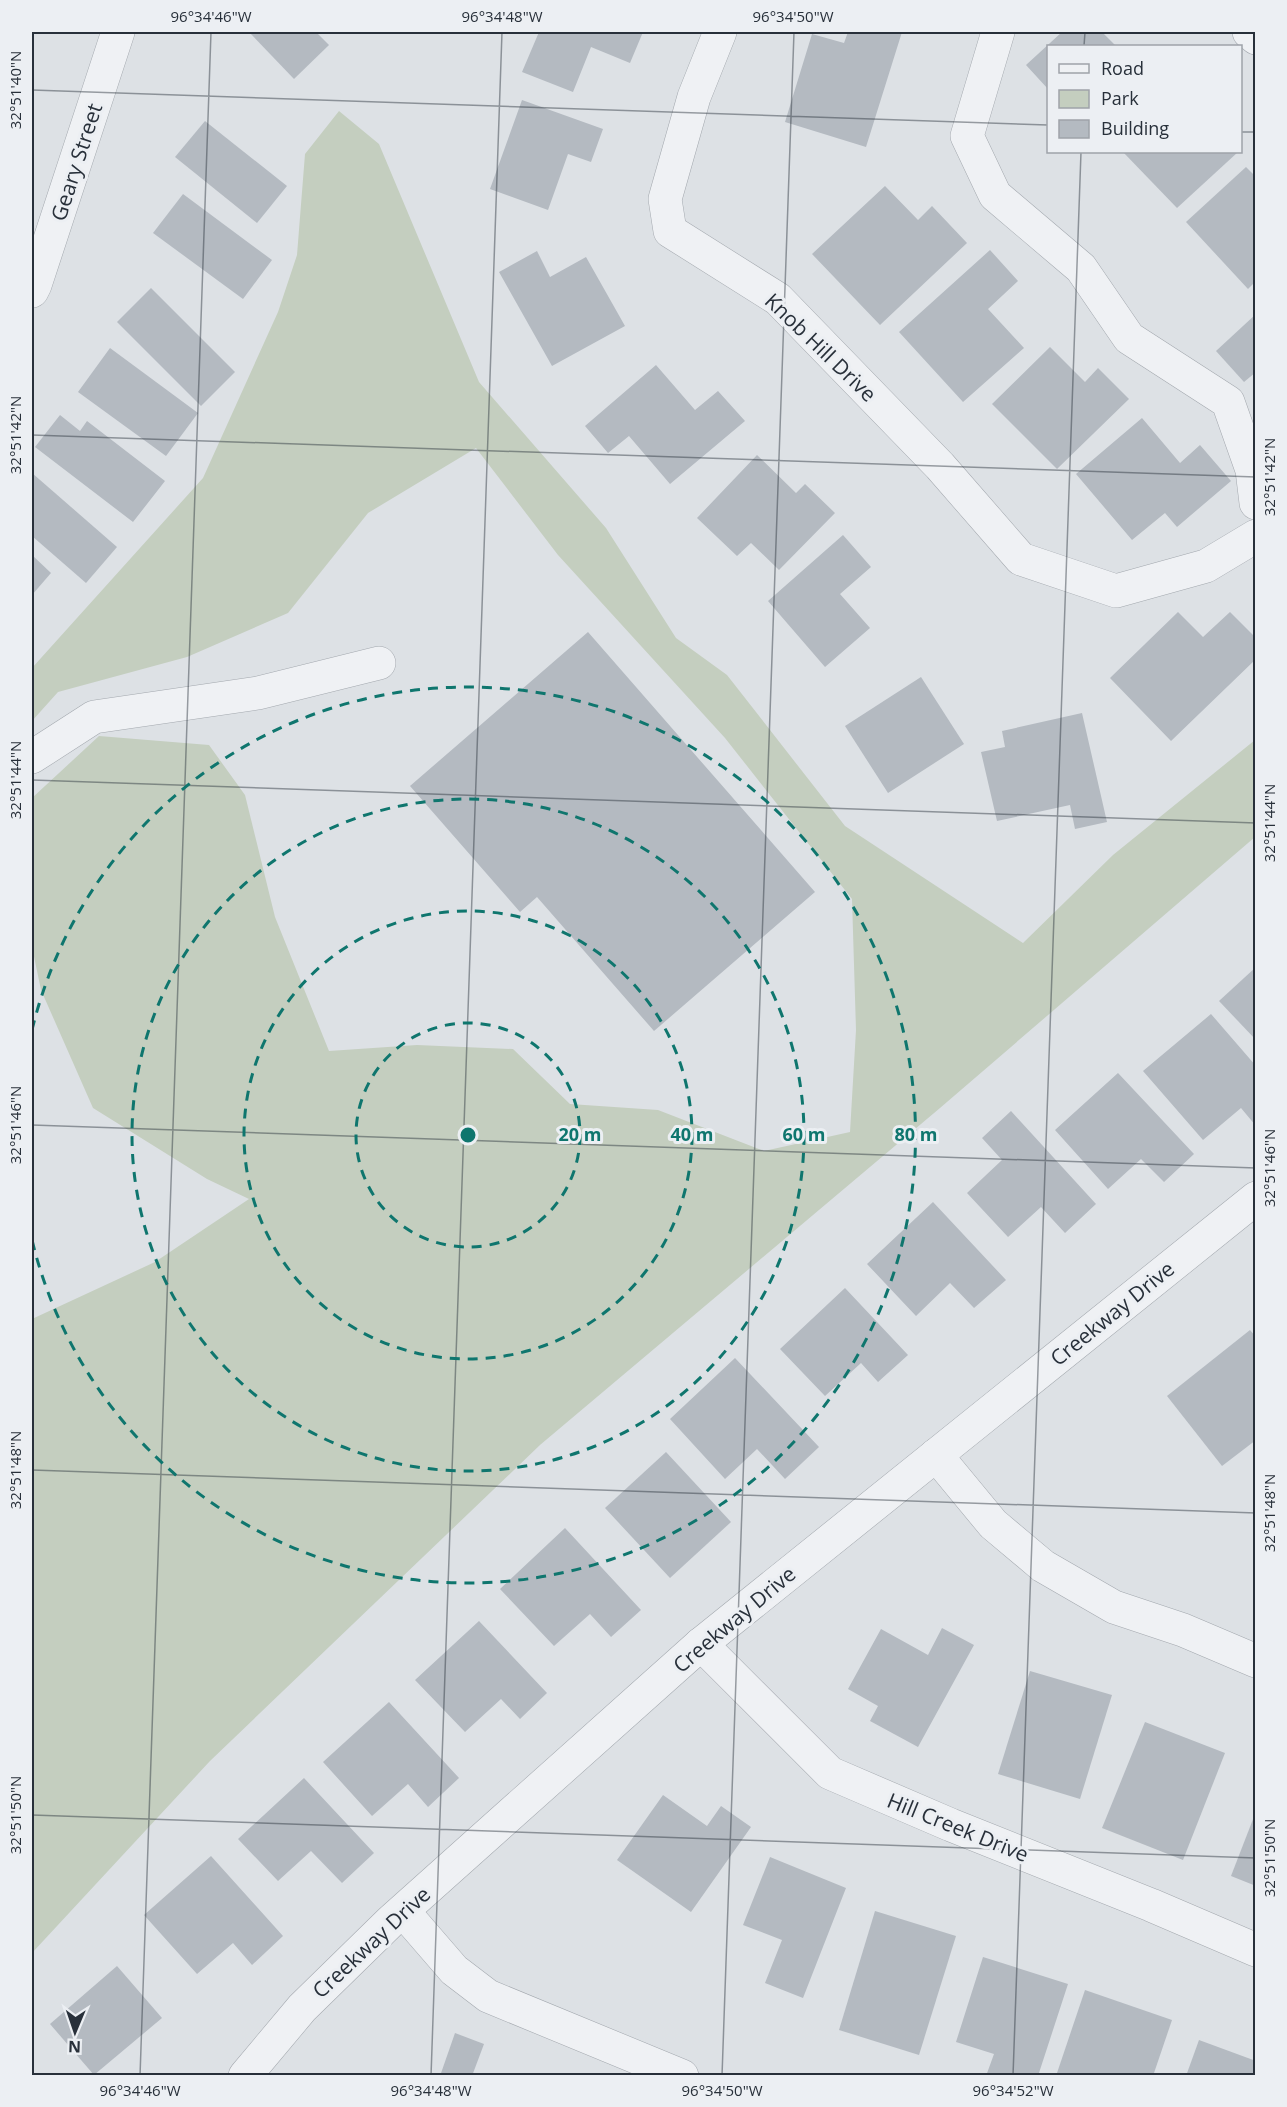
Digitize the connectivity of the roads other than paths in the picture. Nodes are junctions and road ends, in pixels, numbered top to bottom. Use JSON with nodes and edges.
{"nodes":[{"id":1,"x":118,"y":32,"type":"edge"},
{"id":2,"x":720,"y":32,"type":"edge"},
{"id":3,"x":998,"y":32,"type":"edge"},
{"id":4,"x":1250,"y":32,"type":"edge"},
{"id":5,"x":1256,"y":38,"type":"edge"},
{"id":6,"x":33,"y":286,"type":"edge"},
{"id":7,"x":1256,"y":503,"type":"edge"},
{"id":8,"x":1256,"y":536,"type":"edge"},
{"id":9,"x":378,"y":663,"type":"dead end"},
{"id":10,"x":32,"y":757,"type":"edge"},
{"id":11,"x":1256,"y":1198,"type":"edge"},
{"id":12,"x":936,"y":1455,"type":"junction"},
{"id":13,"x":701,"y":1644,"type":"junction"},
{"id":14,"x":1256,"y":1661,"type":"edge"},
{"id":15,"x":403,"y":1911,"type":"junction"},
{"id":16,"x":1256,"y":1950,"type":"edge"},
{"id":17,"x":246,"y":2076,"type":"edge"},
{"id":18,"x":682,"y":2076,"type":"edge"}],
"edges":[{"from":1,"to":6,"type":"street","name":"Geary Street"},
{"from":2,"to":8,"type":"street","name":"Knob Hill Drive"},
{"from":3,"to":7,"type":"street"},
{"from":4,"to":5,"type":"street"},
{"from":9,"to":10,"type":"street"},
{"from":11,"to":12,"type":"street","name":"Creekway Drive"},
{"from":12,"to":13,"type":"street","name":"Creekway Drive"},
{"from":12,"to":14,"type":"street"},
{"from":13,"to":15,"type":"street","name":"Creekway Drive"},
{"from":13,"to":16,"type":"street","name":"Hill Creek Drive"},
{"from":15,"to":17,"type":"street","name":"Creekway Drive"},
{"from":15,"to":18,"type":"street"}]}
